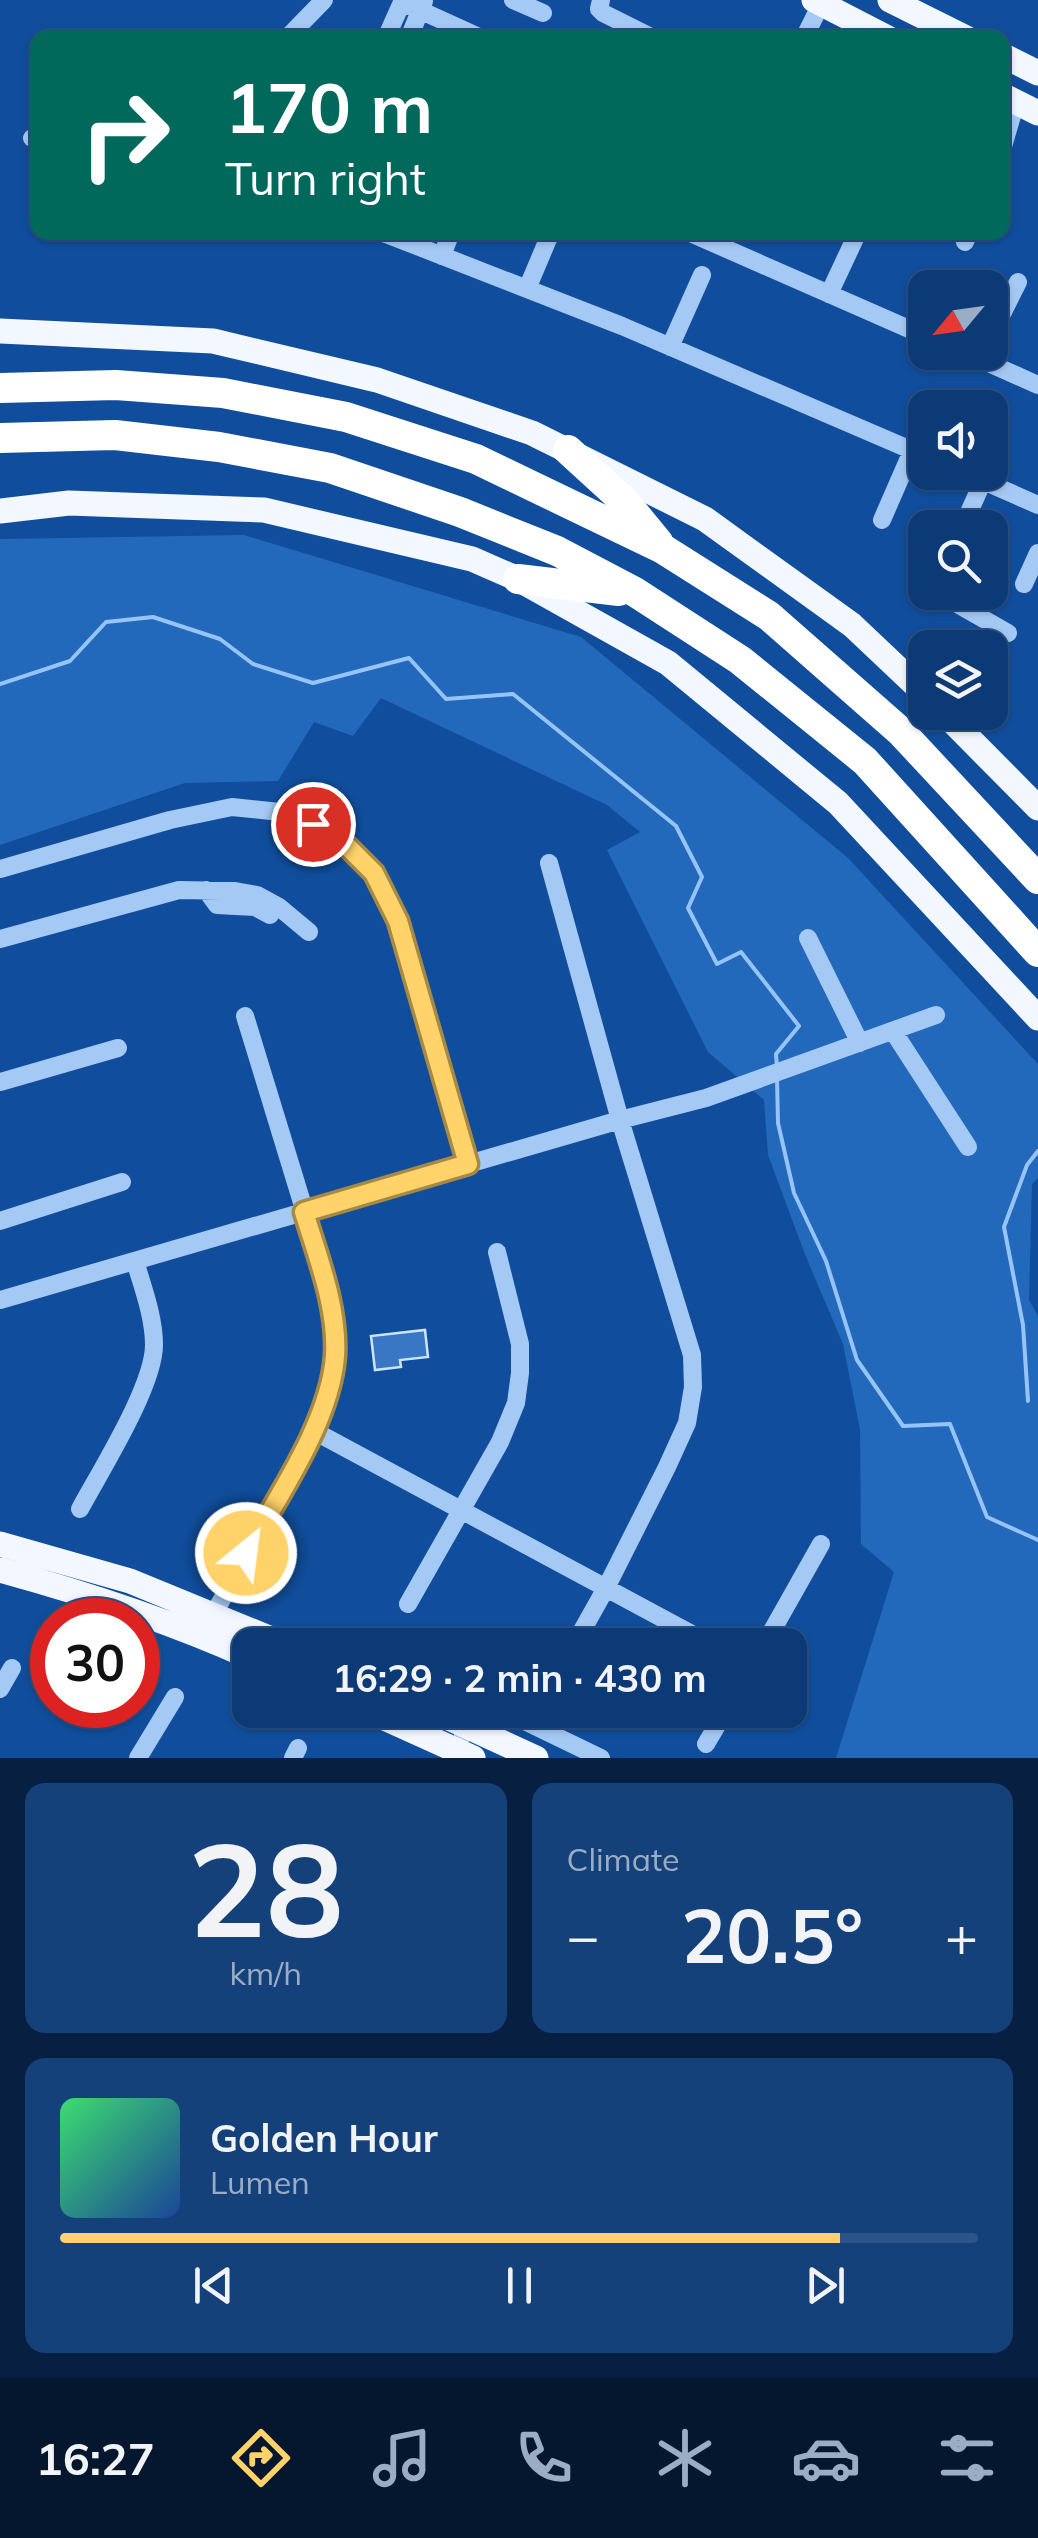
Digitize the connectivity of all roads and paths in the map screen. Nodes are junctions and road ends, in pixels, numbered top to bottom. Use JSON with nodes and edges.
{"nodes":[{"id":1,"x":324,"y":0,"type":"edge"},
{"id":2,"x":513,"y":0,"type":"edge"},
{"id":3,"x":602,"y":0,"type":"edge"},
{"id":4,"x":890,"y":0,"type":"edge"},
{"id":5,"x":817,"y":2,"type":"edge"},
{"id":6,"x":412,"y":3,"type":"edge"},
{"id":7,"x":542,"y":13,"type":"dead end"},
{"id":8,"x":295,"y":30,"type":"edge"},
{"id":9,"x":392,"y":30,"type":"edge"},
{"id":10,"x":409,"y":30,"type":"edge"},
{"id":11,"x":465,"y":30,"type":"edge"},
{"id":12,"x":637,"y":30,"type":"edge"},
{"id":13,"x":807,"y":30,"type":"edge"},
{"id":14,"x":872,"y":30,"type":"edge"},
{"id":15,"x":950,"y":30,"type":"edge"},
{"id":16,"x":1010,"y":59,"type":"edge"},
{"id":17,"x":1038,"y":73,"type":"edge"},
{"id":18,"x":1019,"y":104,"type":"edge"},
{"id":19,"x":1010,"y":128,"type":"edge"},
{"id":20,"x":402,"y":240,"type":"edge"},
{"id":21,"x":448,"y":240,"type":"edge"},
{"id":22,"x":548,"y":240,"type":"edge"},
{"id":23,"x":706,"y":240,"type":"edge"},
{"id":24,"x":854,"y":240,"type":"edge"},
{"id":25,"x":442,"y":256,"type":"junction"},
{"id":26,"x":702,"y":275,"type":"dead end"},
{"id":27,"x":1018,"y":282,"type":"dead end"},
{"id":28,"x":527,"y":289,"type":"junction"},
{"id":29,"x":830,"y":294,"type":"junction"},
{"id":30,"x":1008,"y":302,"type":"edge"},
{"id":31,"x":908,"y":328,"type":"edge"},
{"id":32,"x":0,"y":331,"type":"edge"},
{"id":33,"x":670,"y":347,"type":"junction"},
{"id":34,"x":1006,"y":370,"type":"edge"},
{"id":35,"x":1038,"y":385,"type":"edge"},
{"id":36,"x":0,"y":388,"type":"edge"},
{"id":37,"x":0,"y":438,"type":"edge"},
{"id":38,"x":568,"y":450,"type":"junction"},
{"id":39,"x":908,"y":450,"type":"edge"},
{"id":40,"x":908,"y":472,"type":"edge"},
{"id":41,"x":1004,"y":490,"type":"edge"},
{"id":42,"x":1038,"y":505,"type":"edge"},
{"id":43,"x":0,"y":510,"type":"edge"},
{"id":44,"x":882,"y":520,"type":"dead end"},
{"id":45,"x":663,"y":548,"type":"junction"},
{"id":46,"x":1038,"y":553,"type":"edge"},
{"id":47,"x":518,"y":579,"type":"junction"},
{"id":48,"x":1024,"y":584,"type":"dead end"},
{"id":49,"x":634,"y":592,"type":"junction"},
{"id":50,"x":969,"y":610,"type":"edge"},
{"id":51,"x":1003,"y":630,"type":"edge"},
{"id":52,"x":908,"y":678,"type":"edge"},
{"id":53,"x":961,"y":730,"type":"edge"},
{"id":54,"x":1038,"y":808,"type":"edge"},
{"id":55,"x":549,"y":863,"type":"dead end"},
{"id":56,"x":0,"y":868,"type":"edge"},
{"id":57,"x":1038,"y":878,"type":"edge"},
{"id":58,"x":206,"y":890,"type":"junction"},
{"id":59,"x":280,"y":920,"type":"dead end"},
{"id":60,"x":310,"y":932,"type":"dead end"},
{"id":61,"x":808,"y":938,"type":"dead end"},
{"id":62,"x":0,"y":939,"type":"edge"},
{"id":63,"x":1038,"y":952,"type":"edge"},
{"id":64,"x":936,"y":1015,"type":"dead end"},
{"id":65,"x":244,"y":1016,"type":"dead end"},
{"id":66,"x":1038,"y":1018,"type":"edge"},
{"id":67,"x":893,"y":1031,"type":"junction"},
{"id":68,"x":860,"y":1043,"type":"junction"},
{"id":69,"x":118,"y":1048,"type":"dead end"},
{"id":70,"x":0,"y":1082,"type":"edge"},
{"id":71,"x":620,"y":1120,"type":"junction"},
{"id":72,"x":968,"y":1147,"type":"dead end"},
{"id":73,"x":468,"y":1164,"type":"junction"},
{"id":74,"x":122,"y":1182,"type":"dead end"},
{"id":75,"x":304,"y":1212,"type":"junction"},
{"id":76,"x":0,"y":1221,"type":"edge"},
{"id":77,"x":497,"y":1252,"type":"dead end"},
{"id":78,"x":135,"y":1261,"type":"junction"},
{"id":79,"x":0,"y":1300,"type":"edge"},
{"id":80,"x":314,"y":1432,"type":"junction"},
{"id":81,"x":80,"y":1509,"type":"dead end"},
{"id":82,"x":461,"y":1511,"type":"junction"},
{"id":83,"x":0,"y":1544,"type":"edge"},
{"id":84,"x":821,"y":1544,"type":"dead end"},
{"id":85,"x":0,"y":1570,"type":"edge"},
{"id":86,"x":606,"y":1588,"type":"junction"},
{"id":87,"x":408,"y":1604,"type":"dead end"},
{"id":88,"x":208,"y":1625,"type":"junction"},
{"id":89,"x":584,"y":1628,"type":"edge"},
{"id":90,"x":680,"y":1628,"type":"edge"},
{"id":91,"x":774,"y":1628,"type":"edge"},
{"id":92,"x":232,"y":1631,"type":"edge"},
{"id":93,"x":232,"y":1643,"type":"edge"},
{"id":94,"x":12,"y":1668,"type":"dead end"},
{"id":95,"x":0,"y":1689,"type":"edge"},
{"id":96,"x":174,"y":1696,"type":"dead end"},
{"id":97,"x":412,"y":1728,"type":"edge"},
{"id":98,"x":446,"y":1728,"type":"edge"},
{"id":99,"x":553,"y":1728,"type":"edge"},
{"id":100,"x":715,"y":1728,"type":"edge"},
{"id":101,"x":706,"y":1744,"type":"dead end"},
{"id":102,"x":462,"y":1748,"type":"edge"},
{"id":103,"x":138,"y":1758,"type":"edge"},
{"id":104,"x":536,"y":1758,"type":"edge"},
{"id":105,"x":602,"y":1758,"type":"edge"}],
"edges":[{"from":1,"to":8,"type":"street"},
{"from":2,"to":7,"type":"street"},
{"from":3,"to":12,"type":"street"},
{"from":4,"to":15,"type":"main road"},
{"from":5,"to":13,"type":"street"},
{"from":5,"to":14,"type":"main road"},
{"from":6,"to":9,"type":"street"},
{"from":6,"to":10,"type":"street"},
{"from":6,"to":11,"type":"street"},
{"from":16,"to":17,"type":"main road"},
{"from":18,"to":19,"type":"street"},
{"from":20,"to":25,"type":"street"},
{"from":21,"to":25,"type":"street"},
{"from":22,"to":28,"type":"street"},
{"from":23,"to":29,"type":"street"},
{"from":24,"to":29,"type":"street"},
{"from":25,"to":28,"type":"street"},
{"from":26,"to":33,"type":"street"},
{"from":27,"to":30,"type":"street"},
{"from":28,"to":33,"type":"street"},
{"from":29,"to":31,"type":"street"},
{"from":32,"to":38,"type":"main road"},
{"from":33,"to":39,"type":"street"},
{"from":34,"to":35,"type":"street"},
{"from":36,"to":45,"type":"highway"},
{"from":37,"to":49,"type":"highway"},
{"from":38,"to":45,"type":"highway"},
{"from":38,"to":52,"type":"main road"},
{"from":40,"to":44,"type":"street"},
{"from":41,"to":42,"type":"street"},
{"from":43,"to":47,"type":"main road"},
{"from":45,"to":57,"type":"highway"},
{"from":46,"to":48,"type":"street"},
{"from":47,"to":49,"type":"highway"},
{"from":47,"to":66,"type":"main road"},
{"from":49,"to":63,"type":"highway"},
{"from":50,"to":51,"type":"street"},
{"from":53,"to":54,"type":"main road"},
{"from":55,"to":71,"type":"street"},
{"from":56,"to":73,"type":"street"},
{"from":58,"to":59,"type":"street"},
{"from":58,"to":60,"type":"street"},
{"from":58,"to":62,"type":"street"},
{"from":61,"to":68,"type":"street"},
{"from":64,"to":67,"type":"street"},
{"from":65,"to":75,"type":"street"},
{"from":67,"to":68,"type":"street"},
{"from":67,"to":72,"type":"street"},
{"from":68,"to":71,"type":"street"},
{"from":69,"to":70,"type":"street"},
{"from":71,"to":73,"type":"street"},
{"from":71,"to":86,"type":"street"},
{"from":73,"to":75,"type":"street"},
{"from":74,"to":76,"type":"street"},
{"from":75,"to":78,"type":"street"},
{"from":75,"to":80,"type":"street"},
{"from":77,"to":82,"type":"street"},
{"from":78,"to":79,"type":"street"},
{"from":78,"to":81,"type":"street"},
{"from":80,"to":82,"type":"street"},
{"from":80,"to":88,"type":"street"},
{"from":82,"to":86,"type":"street"},
{"from":82,"to":87,"type":"street"},
{"from":83,"to":88,"type":"main road"},
{"from":84,"to":91,"type":"street"},
{"from":85,"to":88,"type":"main road"},
{"from":86,"to":89,"type":"street"},
{"from":86,"to":90,"type":"street"},
{"from":88,"to":92,"type":"main road"},
{"from":88,"to":93,"type":"main road"},
{"from":94,"to":95,"type":"street"},
{"from":96,"to":103,"type":"street"},
{"from":97,"to":102,"type":"main road"},
{"from":98,"to":102,"type":"main road"},
{"from":99,"to":105,"type":"street"},
{"from":100,"to":101,"type":"street"},
{"from":102,"to":104,"type":"main road"}]}
